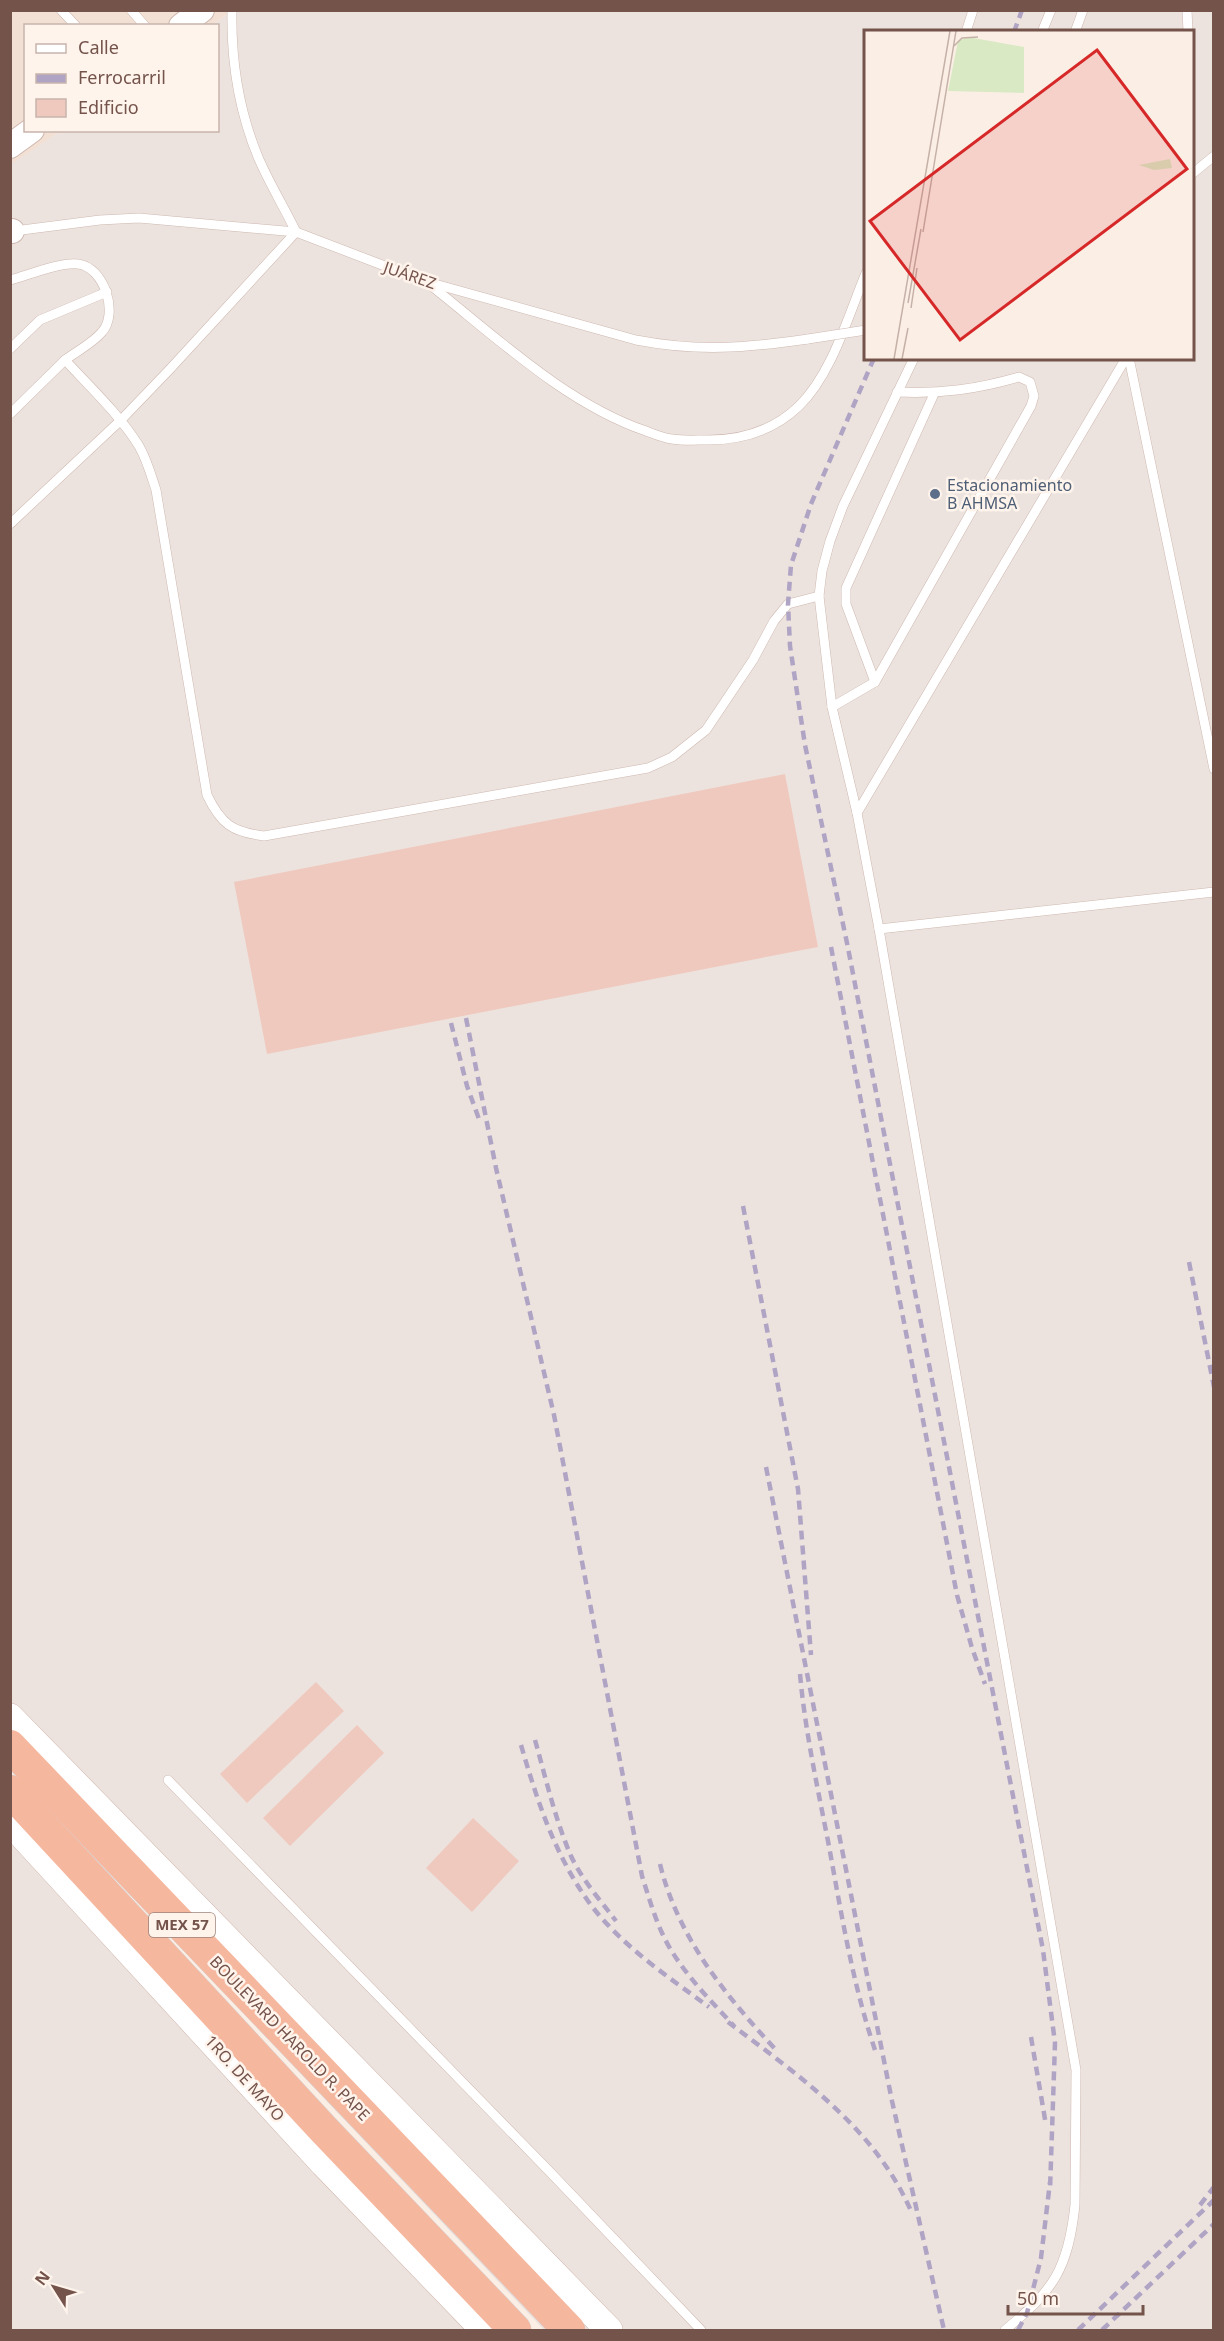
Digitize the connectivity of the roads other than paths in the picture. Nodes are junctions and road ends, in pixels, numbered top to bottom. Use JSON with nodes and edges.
{"nodes":[{"id":1,"x":61,"y":10,"type":"edge"},
{"id":2,"x":131,"y":10,"type":"edge"},
{"id":3,"x":202,"y":10,"type":"edge"},
{"id":4,"x":232,"y":10,"type":"edge"},
{"id":5,"x":973,"y":10,"type":"edge"},
{"id":6,"x":1051,"y":10,"type":"edge"},
{"id":7,"x":1083,"y":10,"type":"edge"},
{"id":8,"x":1187,"y":10,"type":"edge"},
{"id":9,"x":74,"y":24,"type":"edge"},
{"id":10,"x":143,"y":24,"type":"edge"},
{"id":11,"x":184,"y":24,"type":"edge"},
{"id":12,"x":967,"y":30,"type":"edge"},
{"id":13,"x":1043,"y":30,"type":"edge"},
{"id":14,"x":1076,"y":30,"type":"edge"},
{"id":15,"x":1188,"y":30,"type":"edge"},
{"id":16,"x":29,"y":132,"type":"edge"},
{"id":17,"x":10,"y":146,"type":"edge"},
{"id":18,"x":1213,"y":156,"type":"edge"},
{"id":19,"x":1194,"y":172,"type":"edge"},
{"id":20,"x":11,"y":231,"type":"edge"},
{"id":21,"x":296,"y":232,"type":"junction"},
{"id":22,"x":864,"y":278,"type":"edge"},
{"id":23,"x":10,"y":280,"type":"edge"},
{"id":24,"x":424,"y":281,"type":"junction"},
{"id":25,"x":107,"y":292,"type":"junction"},
{"id":26,"x":864,"y":330,"type":"edge"},
{"id":27,"x":10,"y":349,"type":"edge"},
{"id":28,"x":65,"y":360,"type":"junction"},
{"id":29,"x":913,"y":360,"type":"edge"},
{"id":30,"x":1127,"y":360,"type":"edge"},
{"id":31,"x":1128,"y":360,"type":"edge"},
{"id":32,"x":897,"y":392,"type":"junction"},
{"id":33,"x":934,"y":394,"type":"junction"},
{"id":34,"x":10,"y":414,"type":"edge"},
{"id":35,"x":121,"y":420,"type":"junction"},
{"id":36,"x":10,"y":524,"type":"edge"},
{"id":37,"x":819,"y":596,"type":"junction"},
{"id":38,"x":875,"y":682,"type":"junction"},
{"id":39,"x":832,"y":707,"type":"junction"},
{"id":40,"x":1214,"y":769,"type":"edge"},
{"id":41,"x":857,"y":813,"type":"junction"},
{"id":42,"x":1214,"y":892,"type":"edge"},
{"id":43,"x":879,"y":929,"type":"junction"},
{"id":44,"x":10,"y":1718,"type":"edge"},
{"id":45,"x":10,"y":1746,"type":"edge"},
{"id":46,"x":168,"y":1780,"type":"dead end"},
{"id":47,"x":10,"y":1791,"type":"edge"},
{"id":48,"x":10,"y":1821,"type":"edge"},
{"id":49,"x":484,"y":2331,"type":"edge"},
{"id":50,"x":515,"y":2331,"type":"edge"},
{"id":51,"x":569,"y":2331,"type":"edge"},
{"id":52,"x":609,"y":2331,"type":"edge"},
{"id":53,"x":701,"y":2331,"type":"edge"},
{"id":54,"x":1005,"y":2331,"type":"edge"}],
"edges":[{"from":1,"to":9,"type":"lane"},
{"from":2,"to":10,"type":"lane"},
{"from":3,"to":11,"type":"street"},
{"from":4,"to":21,"type":"lane"},
{"from":5,"to":12,"type":"lane"},
{"from":6,"to":13,"type":"lane"},
{"from":7,"to":14,"type":"lane"},
{"from":8,"to":15,"type":"lane"},
{"from":16,"to":17,"type":"street"},
{"from":18,"to":19,"type":"lane"},
{"from":20,"to":21,"type":"lane","name":"JUÁREZ"},
{"from":21,"to":24,"type":"lane","name":"JUÁREZ"},
{"from":21,"to":35,"type":"lane"},
{"from":22,"to":24,"type":"lane"},
{"from":23,"to":25,"type":"lane"},
{"from":24,"to":26,"type":"lane","name":"JUÁREZ","bridge":true},
{"from":25,"to":27,"type":"lane"},
{"from":25,"to":28,"type":"lane"},
{"from":28,"to":34,"type":"lane"},
{"from":28,"to":35,"type":"lane"},
{"from":29,"to":32,"type":"lane"},
{"from":30,"to":41,"type":"lane"},
{"from":31,"to":40,"type":"lane"},
{"from":32,"to":33,"type":"lane"},
{"from":32,"to":37,"type":"lane"},
{"from":33,"to":38,"type":"lane"},
{"from":33,"to":38,"type":"lane"},
{"from":35,"to":36,"type":"lane"},
{"from":35,"to":37,"type":"lane"},
{"from":37,"to":39,"type":"lane"},
{"from":38,"to":39,"type":"lane"},
{"from":39,"to":41,"type":"lane"},
{"from":41,"to":43,"type":"lane"},
{"from":42,"to":43,"type":"lane"},
{"from":43,"to":54,"type":"lane"},
{"from":44,"to":52,"type":"main road"},
{"from":45,"to":51,"type":"highway","name":"BOULEVARD HAROLD R. PAPE","number":"MEX 57"},
{"from":46,"to":53,"type":"lane"},
{"from":47,"to":50,"type":"highway","number":"MEX 57"},
{"from":48,"to":49,"type":"main road","name":"1RO. DE MAYO"}]}
